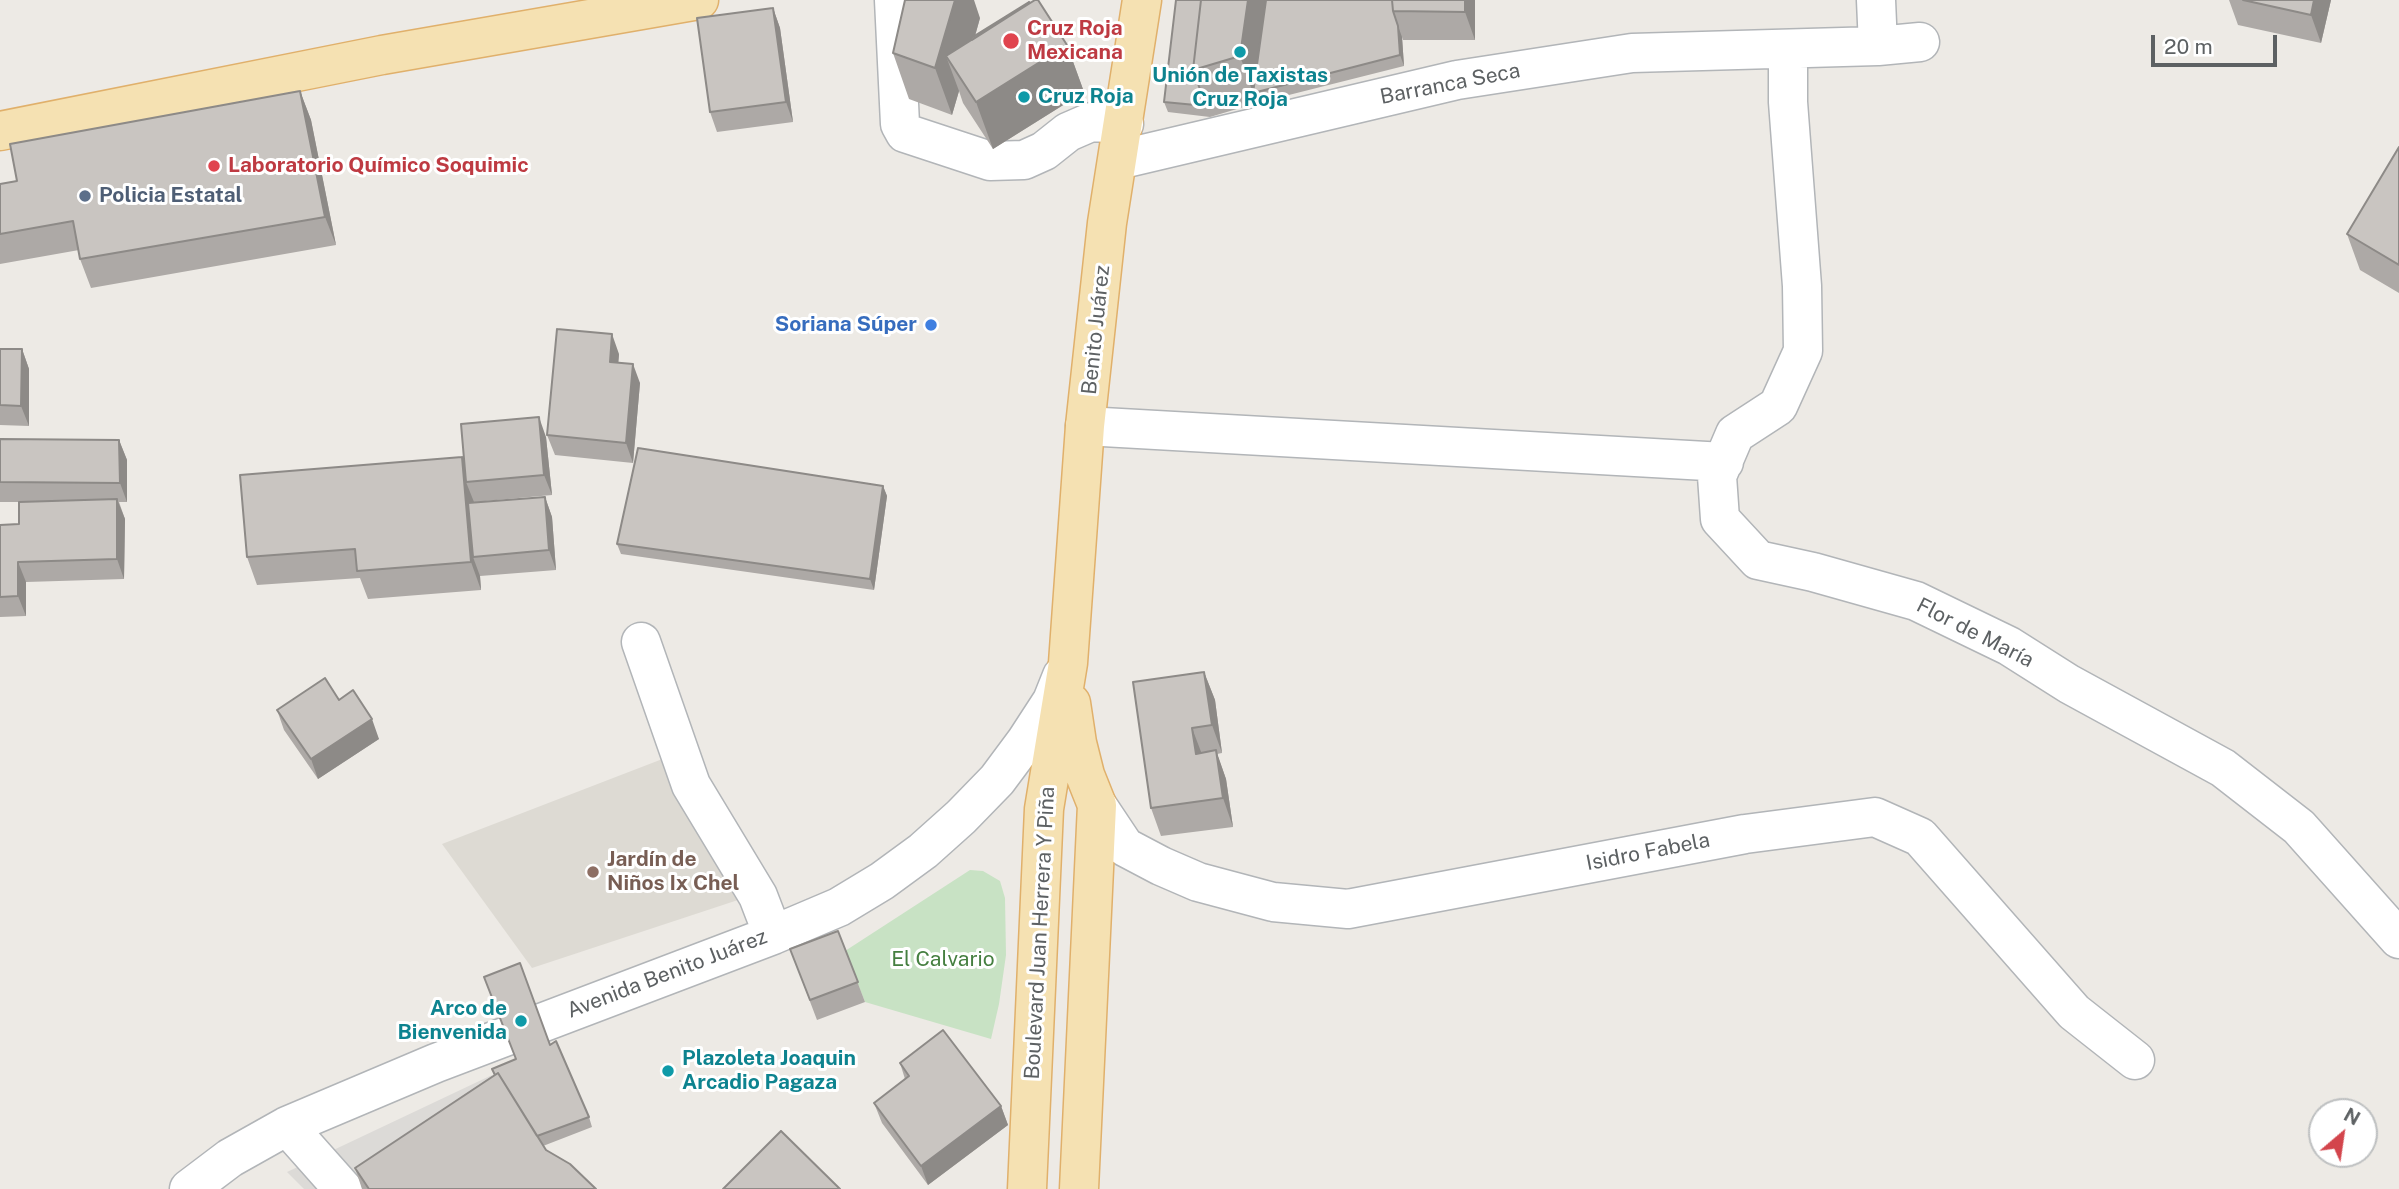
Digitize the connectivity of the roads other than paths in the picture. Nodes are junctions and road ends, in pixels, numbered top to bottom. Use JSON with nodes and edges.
{"nodes":[{"id":1,"x":699,"y":0,"type":"edge"},
{"id":2,"x":894,"y":0,"type":"edge"},
{"id":3,"x":1142,"y":0,"type":"edge"},
{"id":4,"x":1876,"y":0,"type":"edge"},
{"id":5,"x":1920,"y":42,"type":"dead end"},
{"id":6,"x":1878,"y":46,"type":"junction"},
{"id":7,"x":1788,"y":48,"type":"junction"},
{"id":8,"x":0,"y":131,"type":"edge"},
{"id":9,"x":1121,"y":142,"type":"junction"},
{"id":10,"x":1085,"y":426,"type":"junction"},
{"id":11,"x":1724,"y":462,"type":"junction"},
{"id":12,"x":641,"y":642,"type":"dead end"},
{"id":13,"x":1068,"y":663,"type":"junction"},
{"id":14,"x":1097,"y":805,"type":"junction"},
{"id":15,"x":773,"y":935,"type":"junction"},
{"id":16,"x":2399,"y":939,"type":"edge"},
{"id":17,"x":2136,"y":1060,"type":"dead end"},
{"id":18,"x":287,"y":1126,"type":"junction"},
{"id":19,"x":189,"y":1189,"type":"edge"},
{"id":20,"x":343,"y":1189,"type":"edge"},
{"id":21,"x":1027,"y":1189,"type":"edge"},
{"id":22,"x":1079,"y":1189,"type":"edge"}],
"edges":[{"from":1,"to":8,"type":"main road"},
{"from":2,"to":9,"type":"street","name":"Barranca Seca"},
{"from":3,"to":9,"type":"main road","name":"Benito Juárez"},
{"from":4,"to":6,"type":"street"},
{"from":5,"to":6,"type":"street","name":"Barranca Seca"},
{"from":6,"to":7,"type":"street","name":"Barranca Seca"},
{"from":7,"to":9,"type":"street","name":"Barranca Seca"},
{"from":7,"to":11,"type":"street","name":"Flor de María"},
{"from":9,"to":10,"type":"main road","name":"Benito Juárez"},
{"from":10,"to":11,"type":"street"},
{"from":10,"to":13,"type":"main road","name":"Benito Juárez"},
{"from":11,"to":16,"type":"street","name":"Flor de María"},
{"from":12,"to":15,"type":"street"},
{"from":13,"to":14,"type":"main road","name":"Boulevard Juan Herrera Y Piña"},
{"from":13,"to":15,"type":"street","name":"Avenida Benito Juárez"},
{"from":13,"to":21,"type":"main road","name":"Boulevard Juan Herrera Y Piña"},
{"from":14,"to":17,"type":"street","name":"Isidro Fabela"},
{"from":14,"to":22,"type":"main road","name":"Boulevard Juan Herrera Y Piña"},
{"from":15,"to":18,"type":"street","name":"Avenida Benito Juárez"},
{"from":18,"to":19,"type":"street","name":"Avenida Benito Juárez"},
{"from":18,"to":20,"type":"street"}]}
